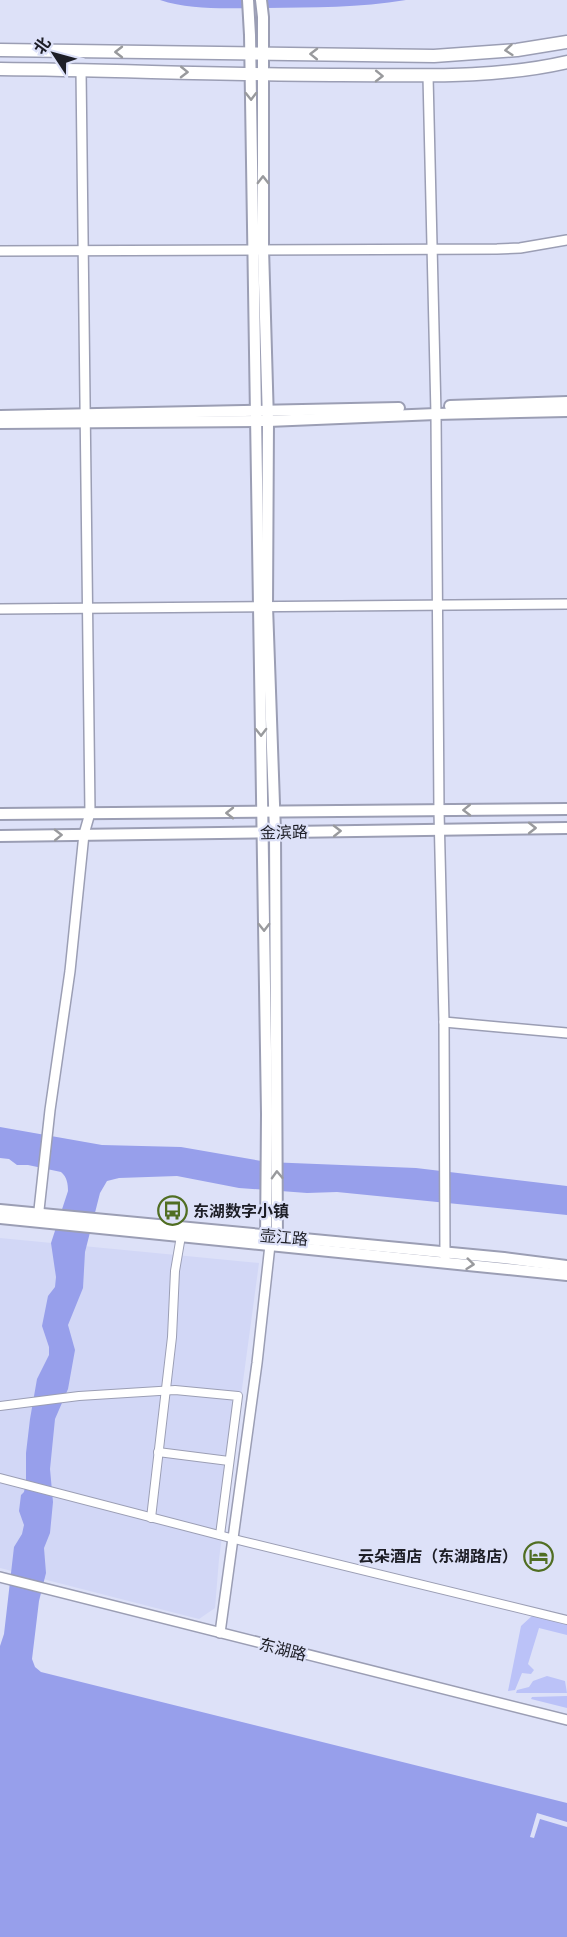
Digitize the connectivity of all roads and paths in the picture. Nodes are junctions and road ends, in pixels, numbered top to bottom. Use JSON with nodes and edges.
{"nodes":[{"id":1,"x":248,"y":0,"type":"edge"},
{"id":2,"x":261,"y":0,"type":"edge"},
{"id":3,"x":567,"y":42,"type":"edge"},
{"id":4,"x":0,"y":50,"type":"edge"},
{"id":5,"x":257,"y":53,"type":"junction"},
{"id":6,"x":567,"y":62,"type":"edge"},
{"id":7,"x":0,"y":69,"type":"edge"},
{"id":8,"x":81,"y":70,"type":"junction"},
{"id":9,"x":257,"y":75,"type":"junction"},
{"id":10,"x":428,"y":76,"type":"junction"},
{"id":11,"x":567,"y":240,"type":"edge"},
{"id":12,"x":431,"y":247,"type":"junction"},
{"id":13,"x":259,"y":248,"type":"junction"},
{"id":14,"x":0,"y":251,"type":"edge"},
{"id":15,"x":83,"y":251,"type":"junction"},
{"id":16,"x":567,"y":402,"type":"edge"},
{"id":17,"x":436,"y":410,"type":"junction"},
{"id":18,"x":567,"y":411,"type":"edge"},
{"id":19,"x":0,"y":416,"type":"edge"},
{"id":20,"x":262,"y":416,"type":"junction"},
{"id":21,"x":85,"y":418,"type":"junction"},
{"id":22,"x":0,"y":423,"type":"edge"},
{"id":23,"x":567,"y":604,"type":"edge"},
{"id":24,"x":437,"y":605,"type":"junction"},
{"id":25,"x":263,"y":606,"type":"junction"},
{"id":26,"x":88,"y":608,"type":"junction"},
{"id":27,"x":0,"y":609,"type":"edge"},
{"id":28,"x":567,"y":809,"type":"edge"},
{"id":29,"x":438,"y":811,"type":"junction"},
{"id":30,"x":90,"y":813,"type":"junction"},
{"id":31,"x":263,"y":813,"type":"junction"},
{"id":32,"x":275,"y":813,"type":"junction"},
{"id":33,"x":0,"y":814,"type":"edge"},
{"id":34,"x":567,"y":828,"type":"edge"},
{"id":35,"x":440,"y":829,"type":"junction"},
{"id":36,"x":263,"y":832,"type":"junction"},
{"id":37,"x":275,"y":832,"type":"junction"},
{"id":38,"x":84,"y":834,"type":"junction"},
{"id":39,"x":0,"y":836,"type":"edge"},
{"id":40,"x":444,"y":1022,"type":"junction"},
{"id":41,"x":567,"y":1033,"type":"edge"},
{"id":42,"x":271,"y":1141,"type":"junction"},
{"id":43,"x":0,"y":1210,"type":"edge"},
{"id":44,"x":0,"y":1218,"type":"edge"},
{"id":45,"x":44,"y":1218,"type":"junction"},
{"id":46,"x":99,"y":1224,"type":"junction"},
{"id":47,"x":181,"y":1236,"type":"junction"},
{"id":48,"x":271,"y":1241,"type":"junction"},
{"id":49,"x":445,"y":1257,"type":"junction"},
{"id":50,"x":567,"y":1266,"type":"edge"},
{"id":51,"x":567,"y":1275,"type":"edge"},
{"id":52,"x":165,"y":1390,"type":"junction"},
{"id":53,"x":0,"y":1406,"type":"edge"},
{"id":54,"x":158,"y":1452,"type":"junction"},
{"id":55,"x":229,"y":1461,"type":"junction"},
{"id":56,"x":0,"y":1478,"type":"edge"},
{"id":57,"x":151,"y":1518,"type":"junction"},
{"id":58,"x":220,"y":1535,"type":"junction"},
{"id":59,"x":234,"y":1539,"type":"junction"},
{"id":60,"x":0,"y":1577,"type":"edge"},
{"id":61,"x":567,"y":1620,"type":"edge"},
{"id":62,"x":220,"y":1633,"type":"junction"},
{"id":63,"x":567,"y":1720,"type":"edge"}],
"edges":[{"from":1,"to":5,"type":"main road"},
{"from":2,"to":5,"type":"main road"},
{"from":3,"to":5,"type":"main road","one_way":true},
{"from":5,"to":4,"type":"main road","one_way":true},
{"from":5,"to":9,"type":"main road"},
{"from":6,"to":10,"type":"main road"},
{"from":7,"to":8,"type":"main road"},
{"from":8,"to":9,"type":"main road","one_way":true},
{"from":8,"to":15,"type":"street"},
{"from":9,"to":10,"type":"main road","one_way":true},
{"from":9,"to":13,"type":"main road"},
{"from":10,"to":12,"type":"street"},
{"from":11,"to":12,"type":"street"},
{"from":12,"to":13,"type":"street"},
{"from":12,"to":17,"type":"street"},
{"from":13,"to":15,"type":"street"},
{"from":13,"to":20,"type":"main road"},
{"from":14,"to":15,"type":"street"},
{"from":15,"to":21,"type":"street"},
{"from":16,"to":17,"type":"main road"},
{"from":17,"to":18,"type":"main road"},
{"from":17,"to":20,"type":"main road"},
{"from":17,"to":24,"type":"street"},
{"from":19,"to":21,"type":"main road"},
{"from":20,"to":21,"type":"main road"},
{"from":20,"to":25,"type":"main road"},
{"from":21,"to":22,"type":"main road"},
{"from":21,"to":26,"type":"street"},
{"from":23,"to":24,"type":"street"},
{"from":24,"to":25,"type":"street"},
{"from":24,"to":29,"type":"street"},
{"from":25,"to":26,"type":"street"},
{"from":25,"to":31,"type":"main road","one_way":true},
{"from":25,"to":32,"type":"main road"},
{"from":26,"to":27,"type":"street"},
{"from":26,"to":30,"type":"street"},
{"from":28,"to":29,"type":"main road","name":"金滨路","one_way":true},
{"from":29,"to":32,"type":"main road","name":"金滨路"},
{"from":29,"to":35,"type":"street"},
{"from":31,"to":30,"type":"main road","name":"金滨路","one_way":true},
{"from":30,"to":33,"type":"main road","name":"金滨路"},
{"from":30,"to":38,"type":"street"},
{"from":31,"to":32,"type":"main road","name":"金滨路"},
{"from":31,"to":36,"type":"main road"},
{"from":32,"to":37,"type":"main road"},
{"from":35,"to":34,"type":"main road","name":"金滨路","one_way":true},
{"from":37,"to":35,"type":"main road","name":"金滨路","one_way":true},
{"from":35,"to":40,"type":"street"},
{"from":36,"to":37,"type":"main road","name":"金滨路"},
{"from":36,"to":38,"type":"main road","name":"金滨路"},
{"from":36,"to":42,"type":"main road","one_way":true},
{"from":37,"to":42,"type":"main road"},
{"from":39,"to":38,"type":"main road","name":"金滨路","one_way":true},
{"from":38,"to":45,"type":"street"},
{"from":40,"to":41,"type":"street"},
{"from":40,"to":49,"type":"street"},
{"from":42,"to":48,"type":"main road"},
{"from":48,"to":42,"type":"main road","one_way":true},
{"from":43,"to":45,"type":"main road","name":"壶江路"},
{"from":44,"to":45,"type":"main road","name":"壶江路"},
{"from":45,"to":46,"type":"main road","name":"壶江路"},
{"from":46,"to":47,"type":"main road","name":"壶江路"},
{"from":46,"to":48,"type":"main road","name":"壶江路"},
{"from":47,"to":48,"type":"main road","name":"壶江路"},
{"from":47,"to":52,"type":"street"},
{"from":48,"to":49,"type":"main road","name":"壶江路"},
{"from":48,"to":59,"type":"street"},
{"from":49,"to":50,"type":"main road","name":"壶江路"},
{"from":49,"to":51,"type":"main road","name":"壶江路","one_way":true},
{"from":52,"to":53,"type":"street"},
{"from":52,"to":54,"type":"street"},
{"from":52,"to":55,"type":"street"},
{"from":54,"to":55,"type":"street"},
{"from":54,"to":57,"type":"street"},
{"from":55,"to":58,"type":"street"},
{"from":56,"to":57,"type":"street"},
{"from":57,"to":58,"type":"street"},
{"from":58,"to":59,"type":"street"},
{"from":59,"to":61,"type":"street"},
{"from":59,"to":62,"type":"street"},
{"from":60,"to":62,"type":"street","name":"东湖路"},
{"from":62,"to":63,"type":"street","name":"东湖路"}]}
